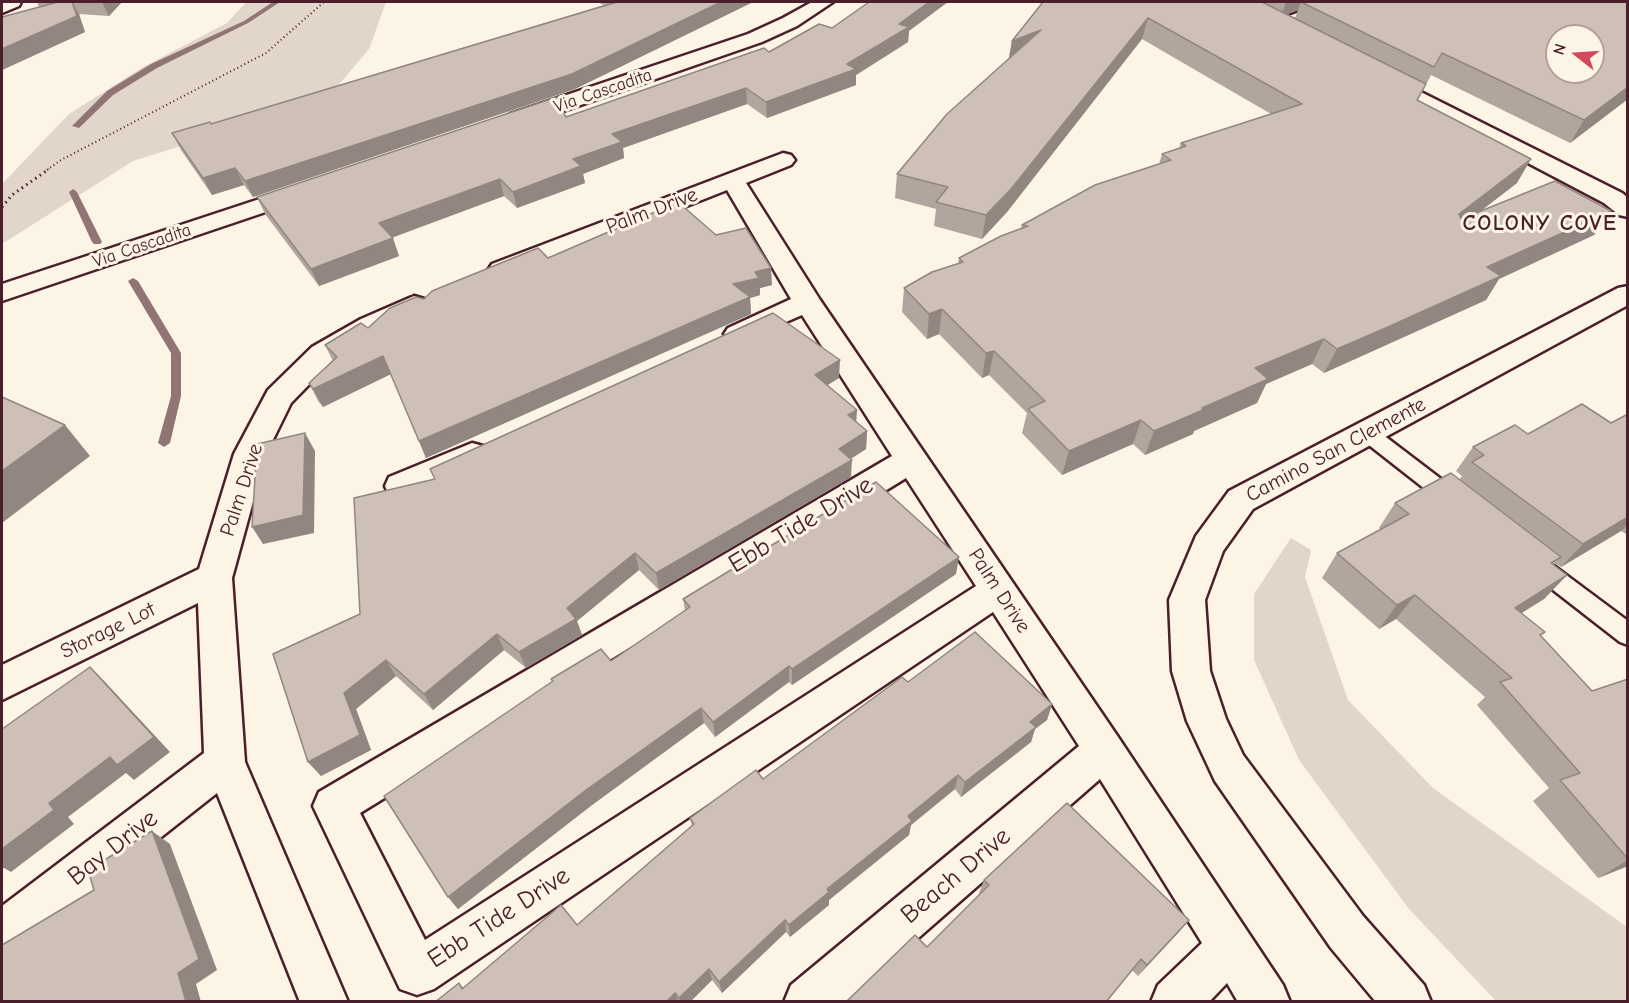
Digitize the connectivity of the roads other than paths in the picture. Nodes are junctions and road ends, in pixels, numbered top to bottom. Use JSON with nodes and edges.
{"nodes":[{"id":1,"x":12,"y":2,"type":"edge"},
{"id":2,"x":823,"y":2,"type":"edge"},
{"id":3,"x":1337,"y":2,"type":"edge"},
{"id":4,"x":2,"y":7,"type":"edge"},
{"id":5,"x":1255,"y":12,"type":"edge"},
{"id":6,"x":1276,"y":23,"type":"junction"},
{"id":7,"x":1296,"y":34,"type":"edge"},
{"id":8,"x":1358,"y":66,"type":"edge"},
{"id":9,"x":502,"y":125,"type":"edge"},
{"id":10,"x":783,"y":160,"type":"dead end"},
{"id":11,"x":733,"y":180,"type":"junction"},
{"id":12,"x":320,"y":186,"type":"edge"},
{"id":13,"x":1628,"y":210,"type":"edge"},
{"id":14,"x":476,"y":280,"type":"edge"},
{"id":15,"x":2,"y":293,"type":"edge"},
{"id":16,"x":443,"y":293,"type":"edge"},
{"id":17,"x":1628,"y":294,"type":"edge"},
{"id":18,"x":807,"y":302,"type":"junction"},
{"id":19,"x":711,"y":346,"type":"edge"},
{"id":20,"x":1367,"y":433,"type":"junction"},
{"id":21,"x":497,"y":443,"type":"edge"},
{"id":22,"x":912,"y":459,"type":"junction"},
{"id":23,"x":401,"y":486,"type":"edge"},
{"id":24,"x":1470,"y":512,"type":"edge"},
{"id":25,"x":1525,"y":555,"type":"edge"},
{"id":26,"x":214,"y":578,"type":"junction"},
{"id":27,"x":998,"y":590,"type":"junction"},
{"id":28,"x":1628,"y":635,"type":"edge"},
{"id":29,"x":2,"y":683,"type":"edge"},
{"id":30,"x":1104,"y":750,"type":"junction"},
{"id":31,"x":225,"y":762,"type":"junction"},
{"id":32,"x":2,"y":934,"type":"edge"},
{"id":33,"x":1231,"y":947,"type":"junction"},
{"id":34,"x":324,"y":1002,"type":"edge"},
{"id":35,"x":808,"y":1002,"type":"edge"},
{"id":36,"x":1175,"y":1002,"type":"edge"},
{"id":37,"x":1266,"y":1002,"type":"edge"},
{"id":38,"x":1407,"y":1002,"type":"edge"}],
"edges":[{"from":1,"to":4,"type":"street"},
{"from":2,"to":9,"type":"street","name":"Via Cascadita"},
{"from":3,"to":6,"type":"lane"},
{"from":5,"to":6,"type":"street"},
{"from":6,"to":7,"type":"street"},
{"from":8,"to":13,"type":"street"},
{"from":10,"to":11,"type":"street","name":"Palm Drive"},
{"from":11,"to":14,"type":"street","name":"Palm Drive"},
{"from":11,"to":18,"type":"street","name":"Palm Drive"},
{"from":12,"to":15,"type":"street","name":"Via Cascadita"},
{"from":16,"to":26,"type":"street","name":"Palm Drive"},
{"from":17,"to":20,"type":"street","name":"Camino San Clemente"},
{"from":18,"to":19,"type":"street"},
{"from":18,"to":22,"type":"street","name":"Palm Drive"},
{"from":20,"to":24,"type":"lane"},
{"from":20,"to":38,"type":"street","name":"Camino San Clemente"},
{"from":21,"to":23,"type":"street"},
{"from":22,"to":27,"type":"street","name":"Palm Drive"},
{"from":22,"to":27,"type":"street","name":"Ebb Tide Drive"},
{"from":25,"to":28,"type":"lane"},
{"from":26,"to":29,"type":"street","name":"Storage Lot"},
{"from":26,"to":31,"type":"street","name":"Palm Drive"},
{"from":27,"to":30,"type":"street","name":"Palm Drive"},
{"from":30,"to":33,"type":"street","name":"Palm Drive"},
{"from":30,"to":35,"type":"street","name":"Beach Drive"},
{"from":31,"to":32,"type":"street","name":"Bay Drive"},
{"from":31,"to":34,"type":"street","name":"Palm Drive"},
{"from":33,"to":36,"type":"street"},
{"from":33,"to":37,"type":"street","name":"Palm Drive"}]}
